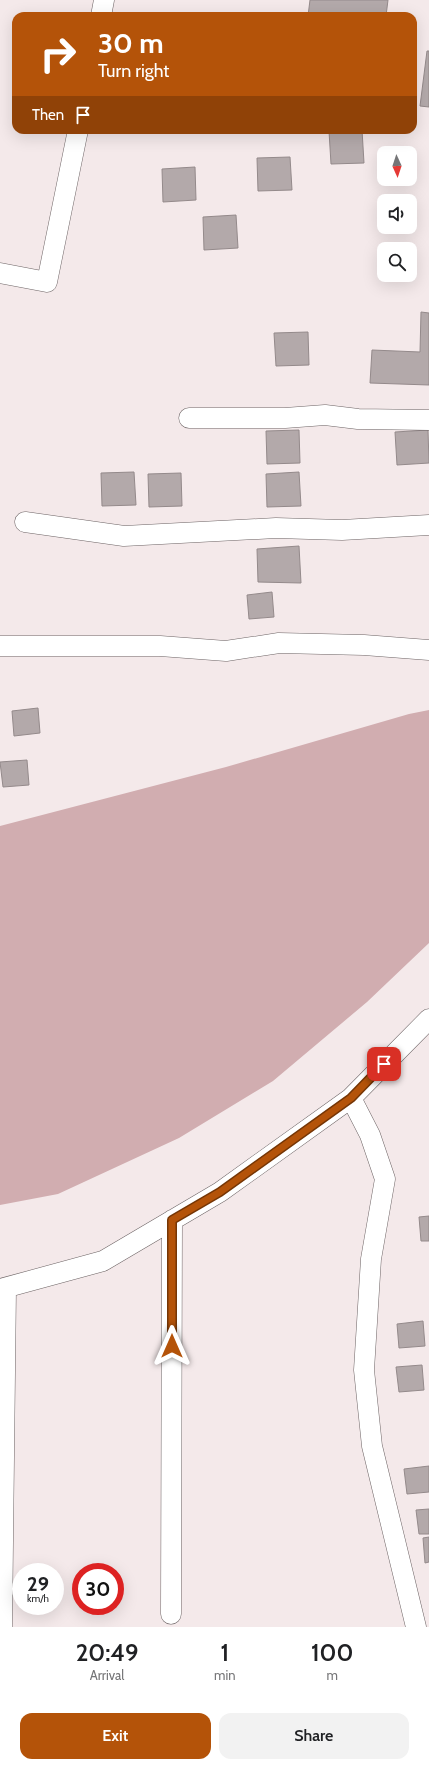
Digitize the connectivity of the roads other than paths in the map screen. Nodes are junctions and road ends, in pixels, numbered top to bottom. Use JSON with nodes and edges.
{"nodes":[{"id":1,"x":104,"y":0,"type":"edge"},
{"id":2,"x":102,"y":12,"type":"edge"},
{"id":3,"x":77,"y":134,"type":"edge"},
{"id":4,"x":0,"y":273,"type":"edge"},
{"id":5,"x":189,"y":418,"type":"dead end"},
{"id":6,"x":429,"y":420,"type":"edge"},
{"id":7,"x":25,"y":522,"type":"dead end"},
{"id":8,"x":429,"y":525,"type":"edge"},
{"id":9,"x":1,"y":646,"type":"dead end"},
{"id":10,"x":429,"y":650,"type":"edge"},
{"id":11,"x":429,"y":1019,"type":"edge"},
{"id":12,"x":351,"y":1098,"type":"junction"},
{"id":13,"x":172,"y":1220,"type":"junction"},
{"id":14,"x":3,"y":1289,"type":"edge"},
{"id":15,"x":171,"y":1614,"type":"dead end"},
{"id":16,"x":2,"y":1627,"type":"edge"},
{"id":17,"x":416,"y":1627,"type":"edge"}],
"edges":[{"from":1,"to":2,"type":"street"},
{"from":3,"to":4,"type":"street"},
{"from":5,"to":6,"type":"street"},
{"from":7,"to":8,"type":"street"},
{"from":9,"to":10,"type":"street"},
{"from":11,"to":12,"type":"street"},
{"from":12,"to":13,"type":"street"},
{"from":12,"to":17,"type":"street"},
{"from":13,"to":14,"type":"street"},
{"from":13,"to":15,"type":"street"},
{"from":14,"to":16,"type":"street"}]}
